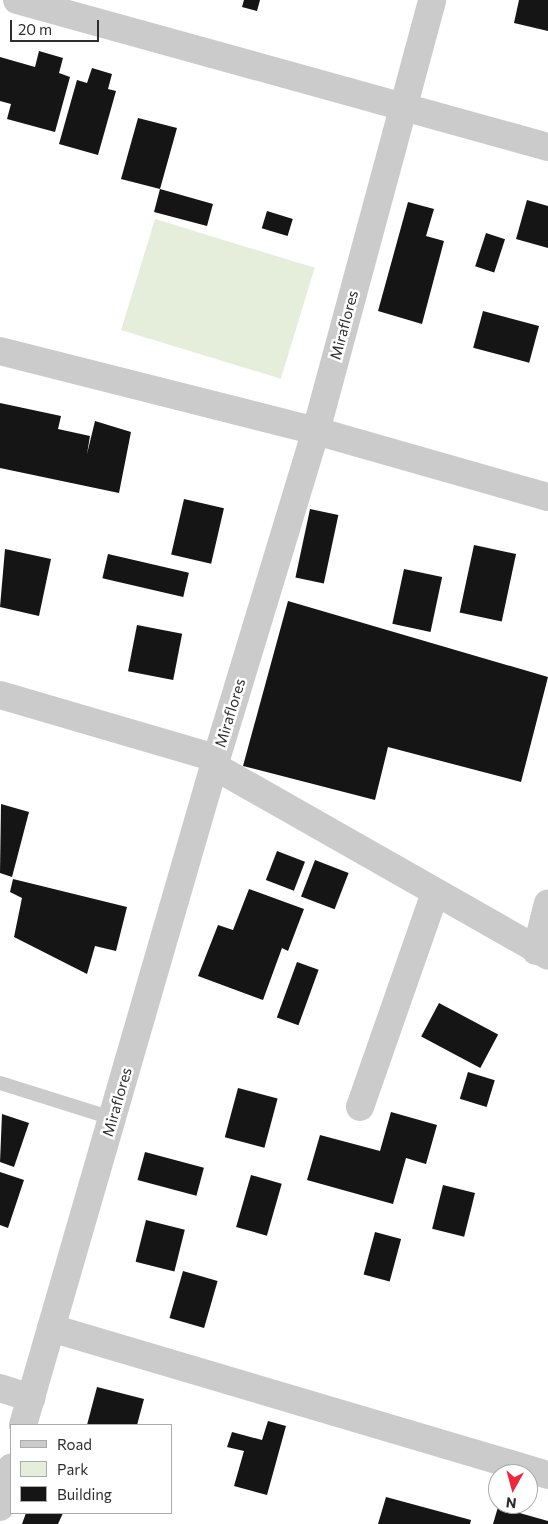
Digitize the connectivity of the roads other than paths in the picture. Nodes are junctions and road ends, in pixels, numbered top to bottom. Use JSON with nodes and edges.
{"nodes":[{"id":1,"x":17,"y":0,"type":"edge"},
{"id":2,"x":432,"y":0,"type":"edge"},
{"id":3,"x":403,"y":104,"type":"junction"},
{"id":4,"x":548,"y":147,"type":"edge"},
{"id":5,"x":0,"y":351,"type":"edge"},
{"id":6,"x":316,"y":431,"type":"junction"},
{"id":7,"x":548,"y":497,"type":"edge"},
{"id":8,"x":0,"y":695,"type":"edge"},
{"id":9,"x":215,"y":762,"type":"junction"},
{"id":10,"x":434,"y":896,"type":"junction"},
{"id":11,"x":548,"y":903,"type":"edge"},
{"id":12,"x":542,"y":954,"type":"edge"},
{"id":13,"x":0,"y":1083,"type":"edge"},
{"id":14,"x":360,"y":1107,"type":"dead end"},
{"id":15,"x":112,"y":1118,"type":"junction"},
{"id":16,"x":51,"y":1328,"type":"junction"},
{"id":17,"x":0,"y":1388,"type":"edge"},
{"id":18,"x":31,"y":1398,"type":"junction"},
{"id":19,"x":24,"y":1424,"type":"edge"},
{"id":20,"x":10,"y":1472,"type":"edge"},
{"id":21,"x":548,"y":1475,"type":"edge"},
{"id":22,"x":0,"y":1507,"type":"edge"}],
"edges":[{"from":1,"to":3,"type":"street"},
{"from":2,"to":3,"type":"street","name":"Miraflores"},
{"from":3,"to":4,"type":"street"},
{"from":3,"to":6,"type":"street","name":"Miraflores"},
{"from":5,"to":6,"type":"street"},
{"from":6,"to":7,"type":"street"},
{"from":6,"to":9,"type":"street","name":"Miraflores"},
{"from":8,"to":9,"type":"street"},
{"from":9,"to":10,"type":"street"},
{"from":9,"to":15,"type":"street","name":"Miraflores"},
{"from":10,"to":12,"type":"street"},
{"from":10,"to":14,"type":"street"},
{"from":11,"to":12,"type":"street"},
{"from":13,"to":15,"type":"lane"},
{"from":15,"to":16,"type":"street","name":"Miraflores"},
{"from":16,"to":18,"type":"street","name":"Miraflores"},
{"from":16,"to":21,"type":"street"},
{"from":17,"to":18,"type":"street"},
{"from":18,"to":19,"type":"street","name":"Miraflores"},
{"from":20,"to":22,"type":"street"}]}
